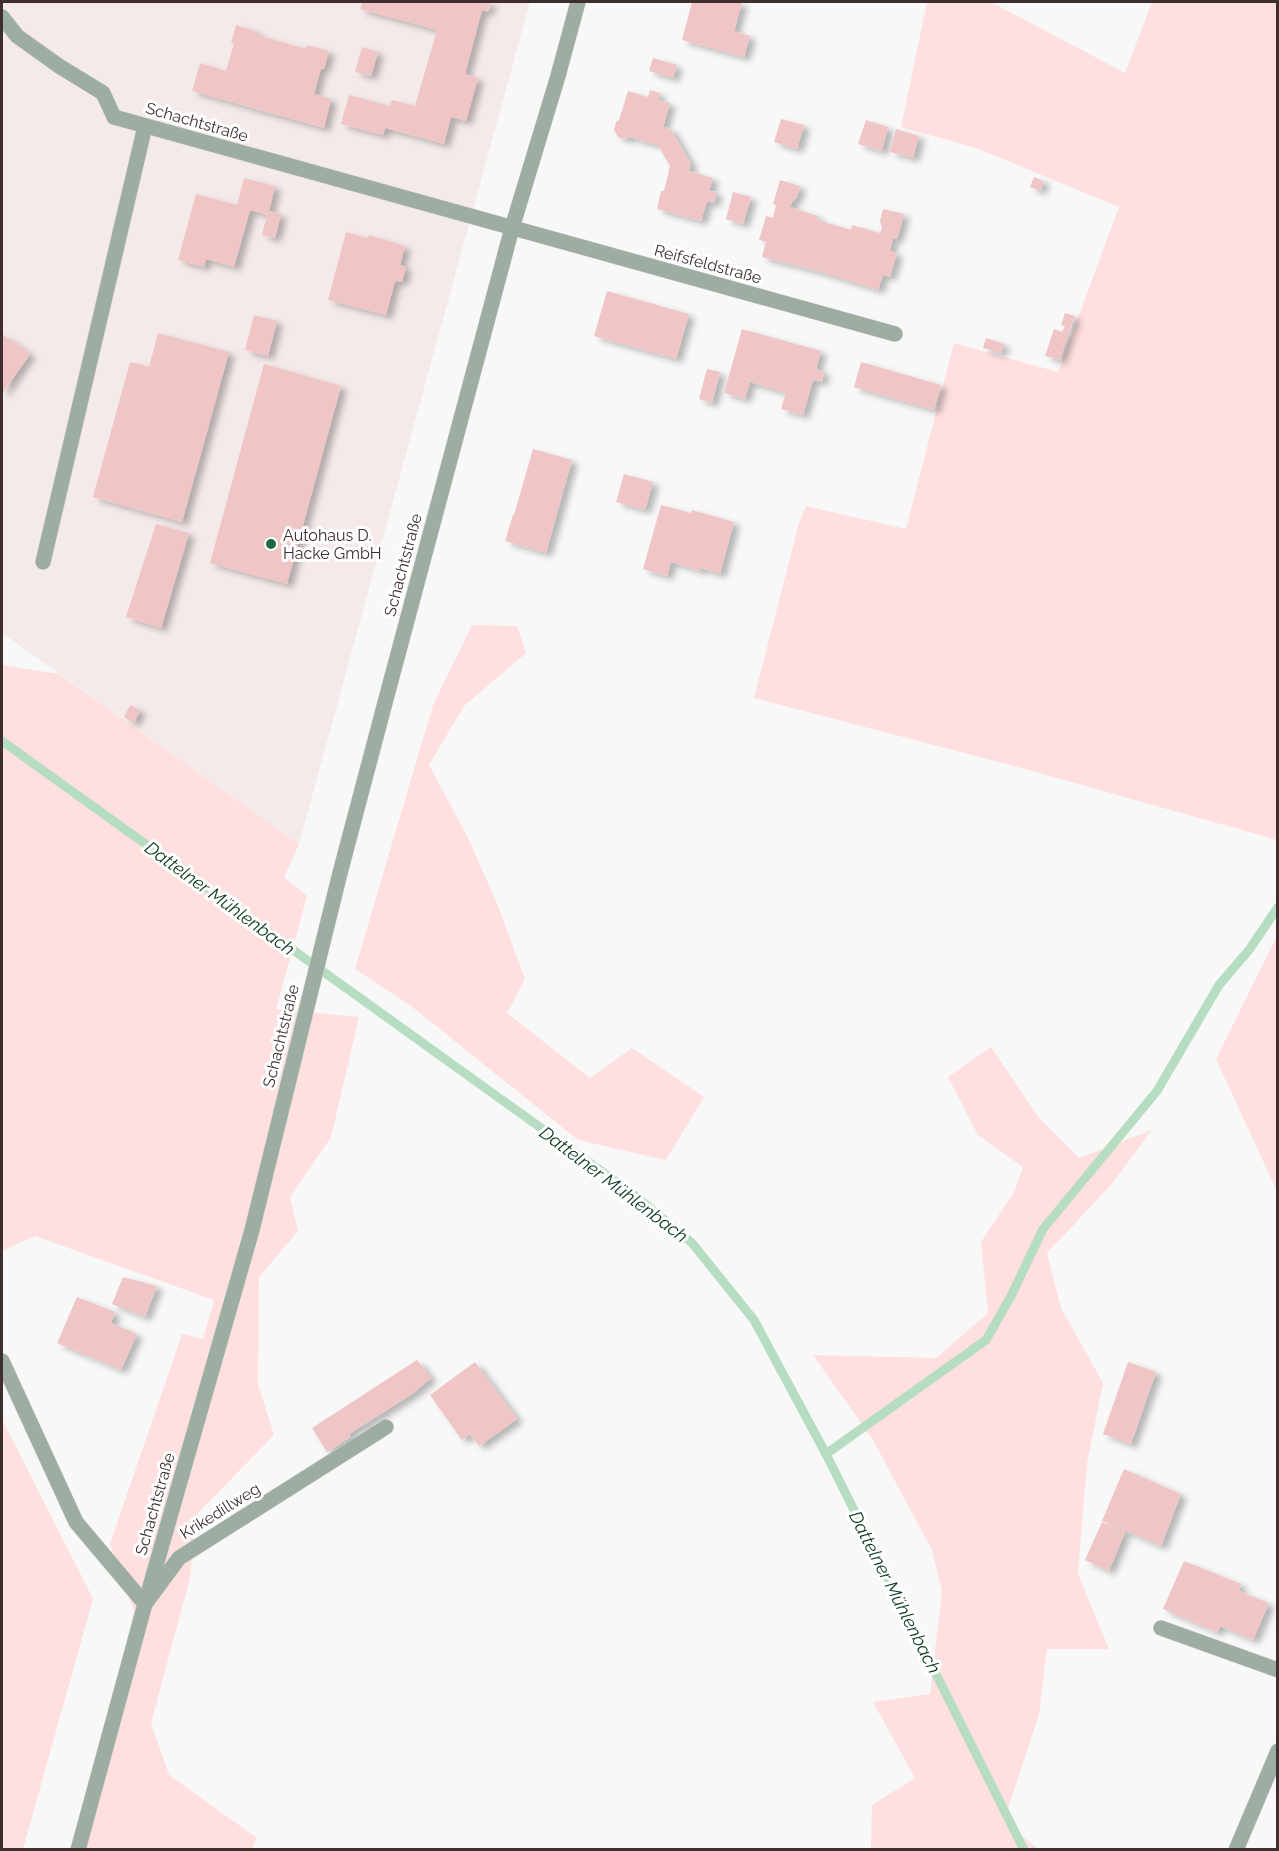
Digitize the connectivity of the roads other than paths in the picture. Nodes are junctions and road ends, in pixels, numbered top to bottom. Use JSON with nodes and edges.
{"nodes":[{"id":1,"x":578,"y":2,"type":"edge"},
{"id":2,"x":2,"y":17,"type":"edge"},
{"id":3,"x":145,"y":126,"type":"junction"},
{"id":4,"x":512,"y":228,"type":"junction"},
{"id":5,"x":895,"y":334,"type":"dead end"},
{"id":6,"x":43,"y":562,"type":"dead end"},
{"id":7,"x":2,"y":1361,"type":"edge"},
{"id":8,"x":386,"y":1427,"type":"dead end"},
{"id":9,"x":145,"y":1604,"type":"junction"},
{"id":10,"x":1161,"y":1629,"type":"dead end"},
{"id":11,"x":1278,"y":1670,"type":"edge"},
{"id":12,"x":1278,"y":1751,"type":"edge"},
{"id":13,"x":78,"y":1850,"type":"edge"},
{"id":14,"x":1236,"y":1850,"type":"edge"}],
"edges":[{"from":1,"to":4,"type":"street","name":"Schachtstraße"},
{"from":2,"to":3,"type":"street","name":"Schachtstraße"},
{"from":3,"to":4,"type":"street","name":"Schachtstraße"},
{"from":3,"to":6,"type":"street"},
{"from":4,"to":5,"type":"street","name":"Reifsfeldstraße"},
{"from":4,"to":9,"type":"street","name":"Schachtstraße"},
{"from":7,"to":9,"type":"street"},
{"from":8,"to":9,"type":"street","name":"Krikedillweg"},
{"from":9,"to":13,"type":"street","name":"Schachtstraße"},
{"from":10,"to":11,"type":"street"},
{"from":12,"to":14,"type":"street"}]}
